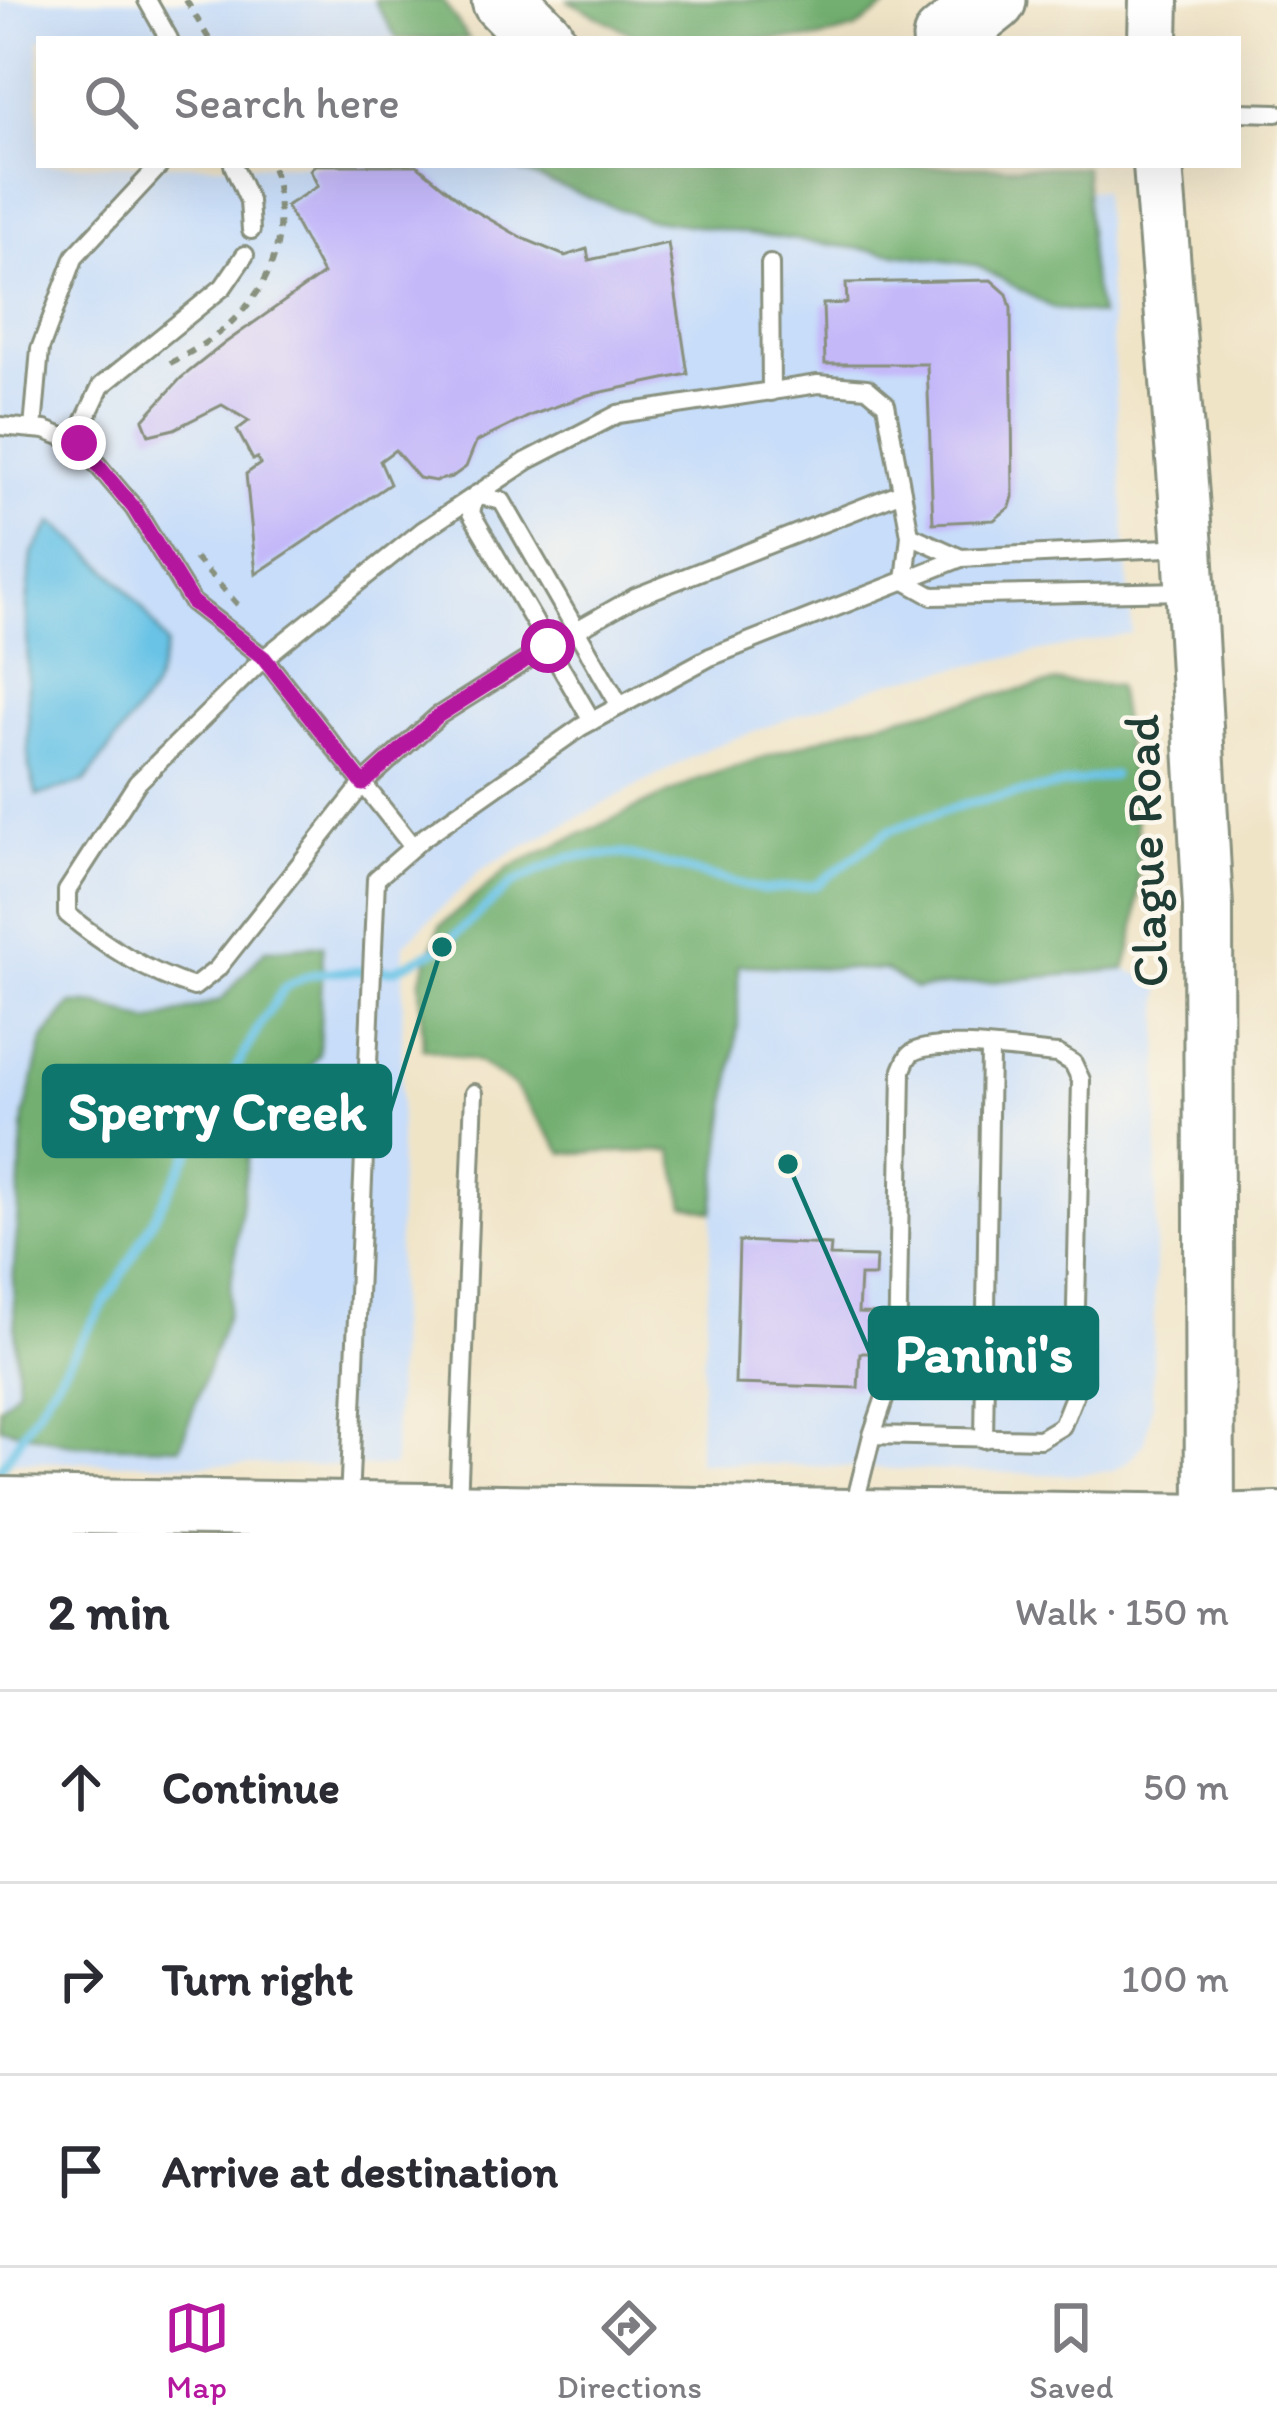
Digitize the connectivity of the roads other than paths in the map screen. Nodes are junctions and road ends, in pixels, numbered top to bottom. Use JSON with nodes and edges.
{"nodes":[{"id":1,"x":147,"y":0,"type":"edge"},
{"id":2,"x":504,"y":0,"type":"edge"},
{"id":3,"x":994,"y":0,"type":"edge"},
{"id":4,"x":1154,"y":0,"type":"edge"},
{"id":5,"x":168,"y":36,"type":"edge"},
{"id":6,"x":539,"y":36,"type":"edge"},
{"id":7,"x":949,"y":36,"type":"edge"},
{"id":8,"x":1154,"y":36,"type":"edge"},
{"id":9,"x":1241,"y":112,"type":"edge"},
{"id":10,"x":1277,"y":113,"type":"edge"},
{"id":11,"x":157,"y":168,"type":"edge"},
{"id":12,"x":234,"y":168,"type":"edge"},
{"id":13,"x":1158,"y":168,"type":"edge"},
{"id":14,"x":251,"y":230,"type":"dead end"},
{"id":15,"x":245,"y":255,"type":"dead end"},
{"id":16,"x":770,"y":264,"type":"dead end"},
{"id":17,"x":771,"y":392,"type":"junction"},
{"id":18,"x":0,"y":426,"type":"edge"},
{"id":19,"x":33,"y":430,"type":"junction"},
{"id":20,"x":75,"y":441,"type":"junction"},
{"id":21,"x":902,"y":492,"type":"junction"},
{"id":22,"x":475,"y":495,"type":"junction"},
{"id":23,"x":910,"y":535,"type":"junction"},
{"id":24,"x":961,"y":558,"type":"junction"},
{"id":25,"x":1189,"y":569,"type":"junction"},
{"id":26,"x":905,"y":581,"type":"junction"},
{"id":27,"x":575,"y":630,"type":"junction"},
{"id":28,"x":548,"y":646,"type":"junction"},
{"id":29,"x":264,"y":658,"type":"junction"},
{"id":30,"x":620,"y":706,"type":"junction"},
{"id":31,"x":592,"y":722,"type":"junction"},
{"id":32,"x":363,"y":784,"type":"junction"},
{"id":33,"x":413,"y":847,"type":"junction"},
{"id":34,"x":990,"y":1050,"type":"junction"},
{"id":35,"x":474,"y":1093,"type":"dead end"},
{"id":36,"x":872,"y":1435,"type":"junction"},
{"id":37,"x":984,"y":1439,"type":"junction"},
{"id":38,"x":20,"y":1504,"type":"edge"},
{"id":39,"x":349,"y":1510,"type":"junction"},
{"id":40,"x":457,"y":1511,"type":"junction"},
{"id":41,"x":852,"y":1518,"type":"junction"},
{"id":42,"x":1277,"y":1520,"type":"edge"},
{"id":43,"x":565,"y":1523,"type":"edge"},
{"id":44,"x":1210,"y":1528,"type":"edge"}],
"edges":[{"from":1,"to":5,"type":"lane"},
{"from":2,"to":6,"type":"highway"},
{"from":3,"to":7,"type":"highway"},
{"from":4,"to":8,"type":"main road"},
{"from":9,"to":10,"type":"lane"},
{"from":11,"to":19,"type":"lane"},
{"from":12,"to":14,"type":"lane"},
{"from":13,"to":25,"type":"main road","name":"Clague Road"},
{"from":15,"to":20,"type":"lane"},
{"from":16,"to":17,"type":"lane"},
{"from":17,"to":21,"type":"lane"},
{"from":17,"to":22,"type":"lane"},
{"from":18,"to":19,"type":"lane"},
{"from":19,"to":20,"type":"lane"},
{"from":20,"to":29,"type":"lane"},
{"from":21,"to":23,"type":"lane"},
{"from":21,"to":27,"type":"lane"},
{"from":22,"to":27,"type":"lane"},
{"from":22,"to":28,"type":"lane"},
{"from":22,"to":29,"type":"lane"},
{"from":23,"to":24,"type":"lane"},
{"from":23,"to":26,"type":"lane"},
{"from":24,"to":25,"type":"lane"},
{"from":24,"to":26,"type":"lane"},
{"from":25,"to":26,"type":"lane"},
{"from":25,"to":44,"type":"main road","name":"Clague Road"},
{"from":26,"to":30,"type":"lane"},
{"from":27,"to":28,"type":"lane"},
{"from":27,"to":30,"type":"lane"},
{"from":28,"to":31,"type":"lane"},
{"from":28,"to":32,"type":"lane"},
{"from":29,"to":32,"type":"lane"},
{"from":29,"to":32,"type":"lane"},
{"from":30,"to":31,"type":"lane"},
{"from":31,"to":33,"type":"lane"},
{"from":32,"to":33,"type":"lane"},
{"from":33,"to":39,"type":"lane"},
{"from":34,"to":36,"type":"lane"},
{"from":34,"to":37,"type":"lane"},
{"from":34,"to":37,"type":"lane"},
{"from":35,"to":40,"type":"lane"},
{"from":36,"to":37,"type":"lane"},
{"from":36,"to":41,"type":"lane"},
{"from":38,"to":39,"type":"main road"},
{"from":39,"to":40,"type":"main road"},
{"from":40,"to":43,"type":"main road"},
{"from":41,"to":43,"type":"main road"},
{"from":41,"to":44,"type":"main road"},
{"from":42,"to":44,"type":"main road"}]}
